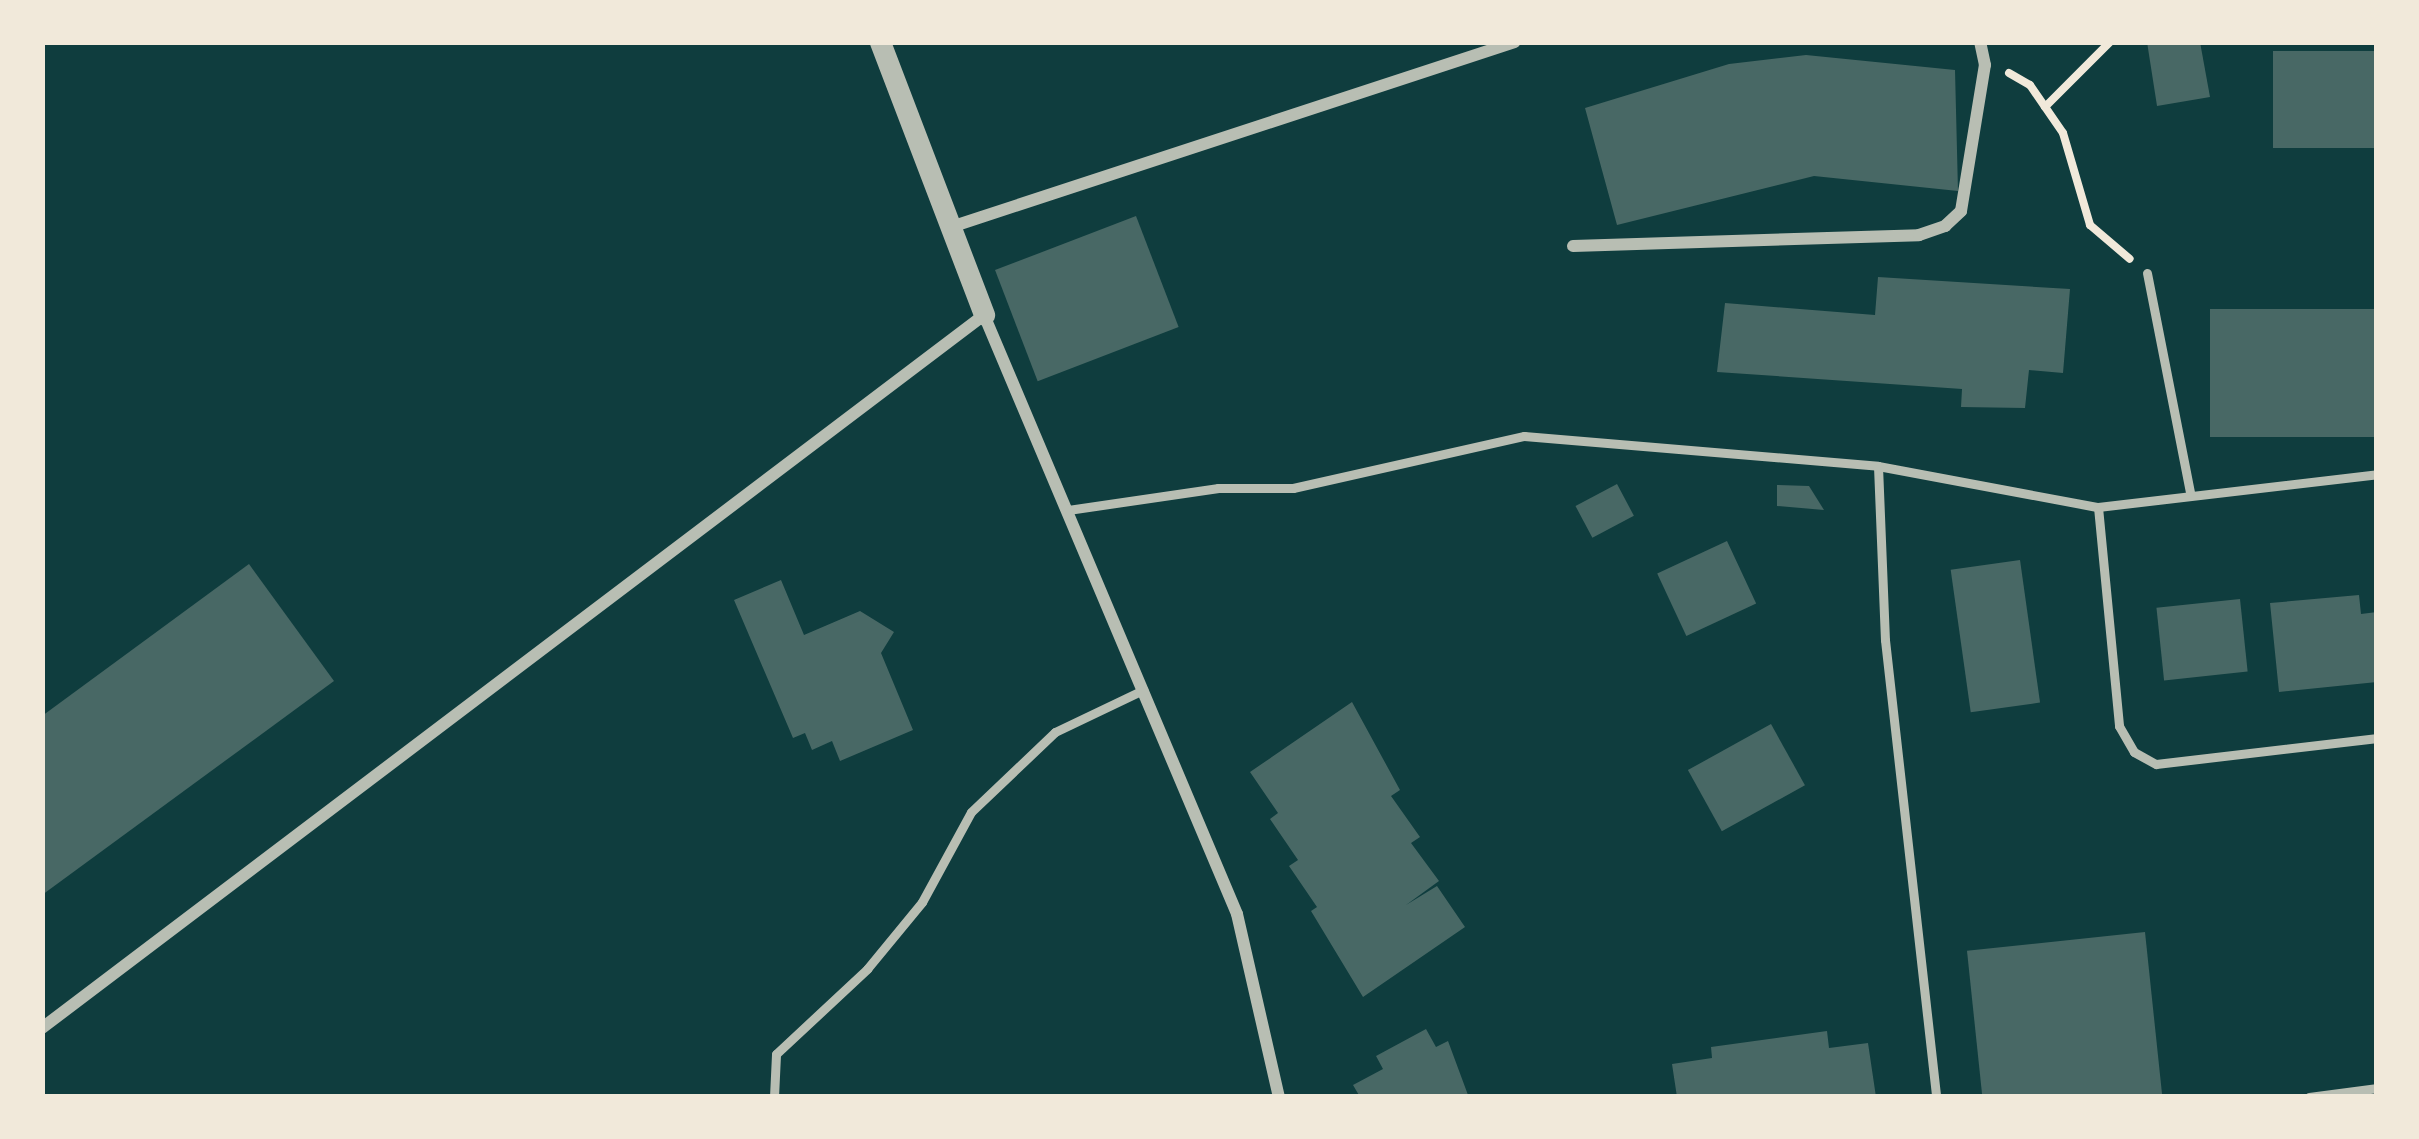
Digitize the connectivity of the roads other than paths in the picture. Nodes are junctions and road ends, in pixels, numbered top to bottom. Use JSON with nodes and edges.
{"nodes":[{"id":1,"x":880,"y":42,"type":"edge"},
{"id":2,"x":1515,"y":42,"type":"edge"},
{"id":3,"x":1980,"y":42,"type":"edge"},
{"id":4,"x":954,"y":226,"type":"junction"},
{"id":5,"x":1573,"y":246,"type":"dead end"},
{"id":6,"x":2146,"y":273,"type":"road end"},
{"id":7,"x":984,"y":315,"type":"junction"},
{"id":8,"x":1878,"y":466,"type":"junction"},
{"id":9,"x":2377,"y":474,"type":"edge"},
{"id":10,"x":2190,"y":493,"type":"junction"},
{"id":11,"x":2098,"y":507,"type":"junction"},
{"id":12,"x":1068,"y":510,"type":"junction"},
{"id":13,"x":1143,"y":690,"type":"junction"},
{"id":14,"x":2377,"y":738,"type":"edge"},
{"id":15,"x":42,"y":1028,"type":"edge"},
{"id":16,"x":2377,"y":1088,"type":"edge"},
{"id":17,"x":773,"y":1097,"type":"edge"},
{"id":18,"x":1279,"y":1097,"type":"edge"},
{"id":19,"x":1936,"y":1097,"type":"edge"},
{"id":20,"x":2308,"y":1097,"type":"edge"}],
"edges":[{"from":1,"to":4,"type":"street"},
{"from":2,"to":4,"type":"street"},
{"from":3,"to":5,"type":"street"},
{"from":4,"to":7,"type":"street"},
{"from":6,"to":10,"type":"lane"},
{"from":7,"to":12,"type":"street"},
{"from":7,"to":15,"type":"street"},
{"from":8,"to":11,"type":"lane"},
{"from":8,"to":12,"type":"lane"},
{"from":8,"to":19,"type":"lane"},
{"from":9,"to":10,"type":"lane"},
{"from":10,"to":11,"type":"lane"},
{"from":11,"to":14,"type":"lane"},
{"from":12,"to":13,"type":"street"},
{"from":13,"to":17,"type":"lane"},
{"from":13,"to":18,"type":"street"},
{"from":16,"to":20,"type":"lane"}]}
